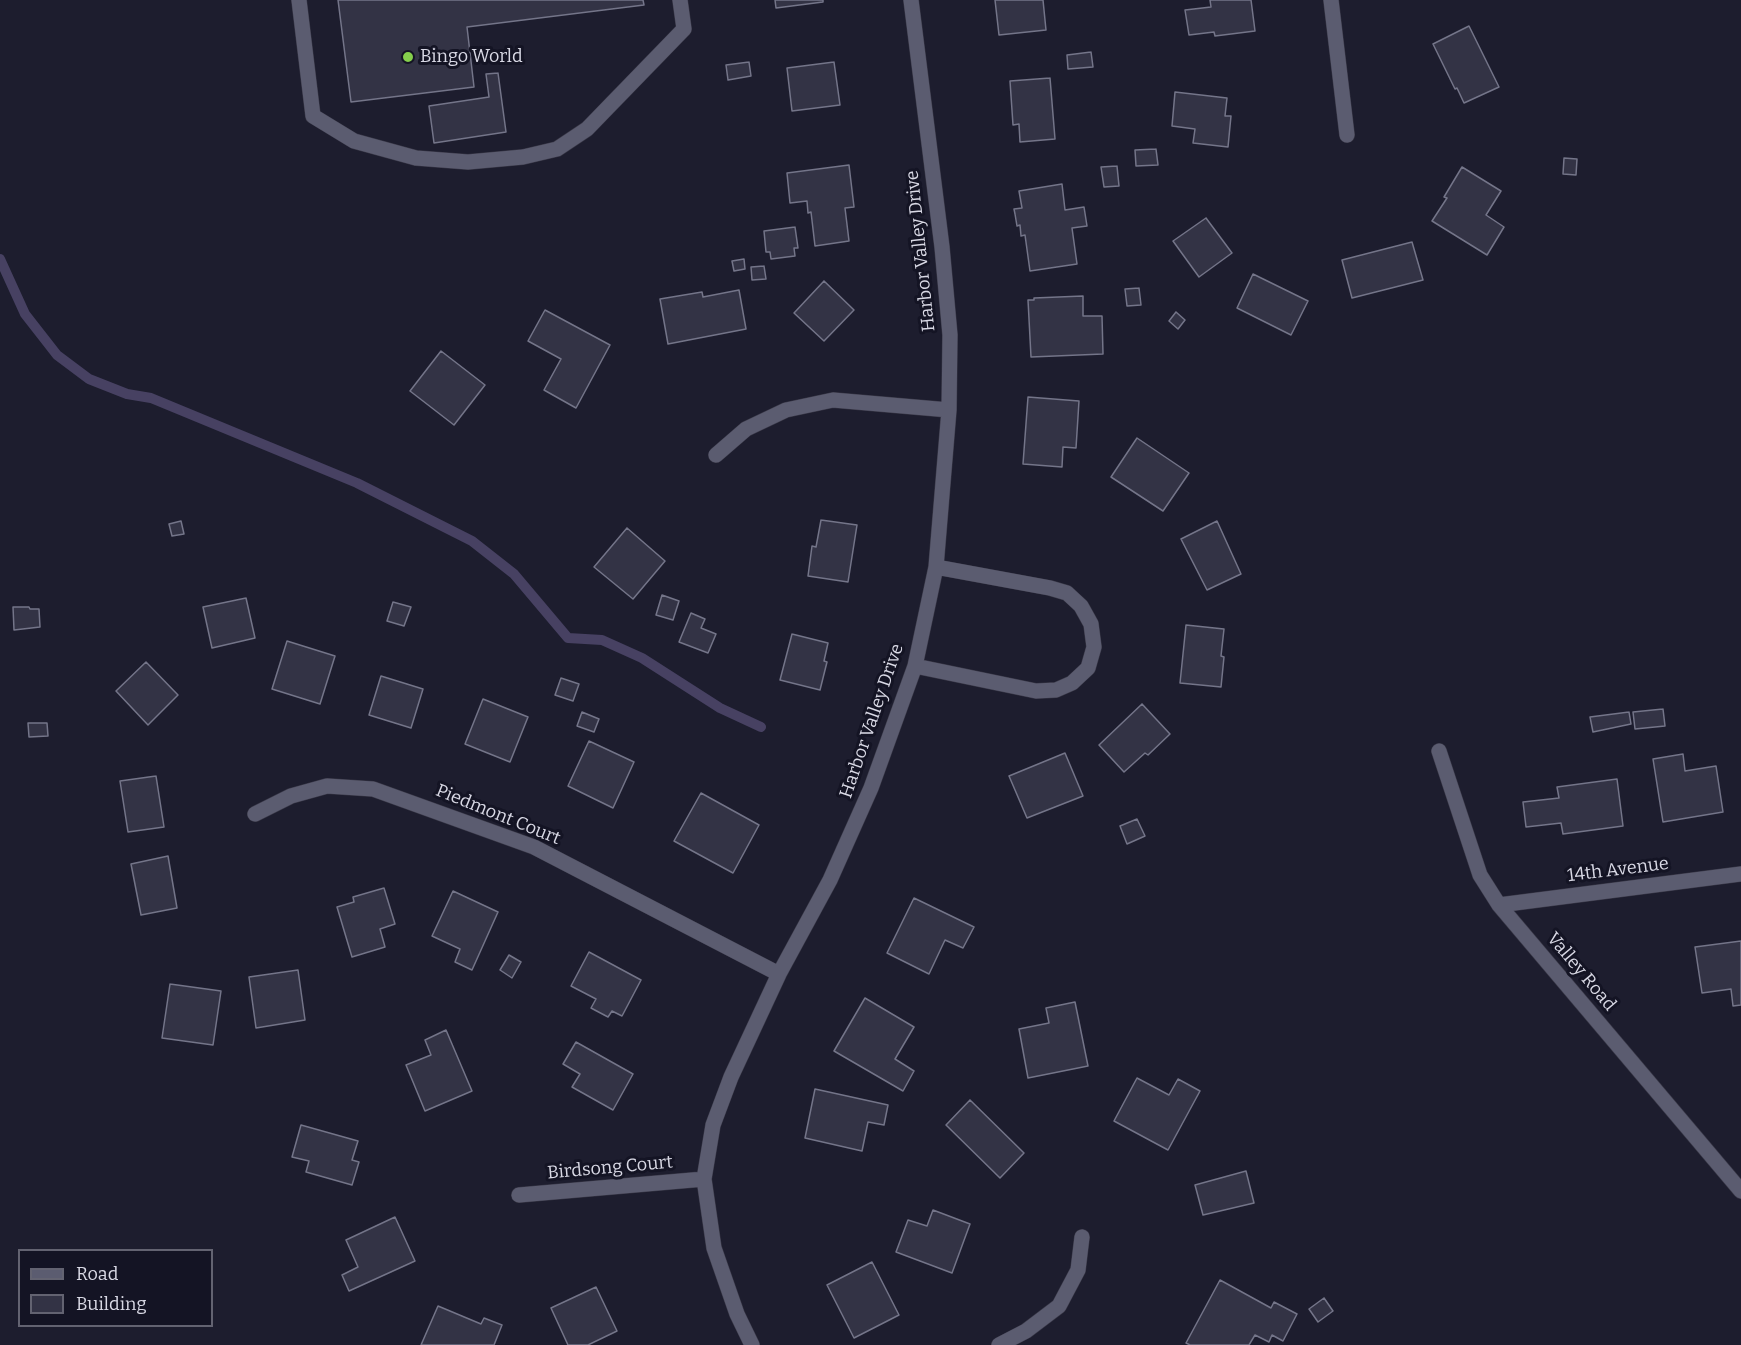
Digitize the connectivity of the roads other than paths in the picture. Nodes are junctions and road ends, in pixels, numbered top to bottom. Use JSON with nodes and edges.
{"nodes":[{"id":1,"x":299,"y":0,"type":"edge"},
{"id":2,"x":680,"y":0,"type":"edge"},
{"id":3,"x":911,"y":0,"type":"edge"},
{"id":4,"x":1331,"y":0,"type":"edge"},
{"id":5,"x":1347,"y":135,"type":"dead end"},
{"id":6,"x":949,"y":410,"type":"junction"},
{"id":7,"x":716,"y":455,"type":"dead end"},
{"id":8,"x":936,"y":567,"type":"junction"},
{"id":9,"x":915,"y":666,"type":"junction"},
{"id":10,"x":1439,"y":751,"type":"dead end"},
{"id":11,"x":255,"y":814,"type":"dead end"},
{"id":12,"x":1741,"y":874,"type":"edge"},
{"id":13,"x":1499,"y":905,"type":"junction"},
{"id":14,"x":779,"y":974,"type":"junction"},
{"id":15,"x":705,"y":1179,"type":"junction"},
{"id":16,"x":1741,"y":1191,"type":"edge"},
{"id":17,"x":519,"y":1195,"type":"dead end"},
{"id":18,"x":1082,"y":1237,"type":"dead end"},
{"id":19,"x":752,"y":1345,"type":"edge"},
{"id":20,"x":999,"y":1345,"type":"edge"}],
"edges":[{"from":1,"to":2,"type":"street"},
{"from":3,"to":6,"type":"street","name":"Harbor Valley Drive"},
{"from":4,"to":5,"type":"street"},
{"from":6,"to":7,"type":"street"},
{"from":6,"to":8,"type":"street","name":"Harbor Valley Drive"},
{"from":8,"to":9,"type":"street","name":"Harbor Valley Drive"},
{"from":8,"to":9,"type":"street"},
{"from":9,"to":14,"type":"street","name":"Harbor Valley Drive"},
{"from":10,"to":13,"type":"street","name":"Valley Road"},
{"from":11,"to":14,"type":"street","name":"Piedmont Court"},
{"from":12,"to":13,"type":"street","name":"14th Avenue"},
{"from":13,"to":16,"type":"street","name":"Valley Road"},
{"from":14,"to":15,"type":"street","name":"Harbor Valley Drive"},
{"from":15,"to":17,"type":"street","name":"Birdsong Court"},
{"from":15,"to":19,"type":"street","name":"Harbor Valley Drive"},
{"from":18,"to":20,"type":"street"}]}
